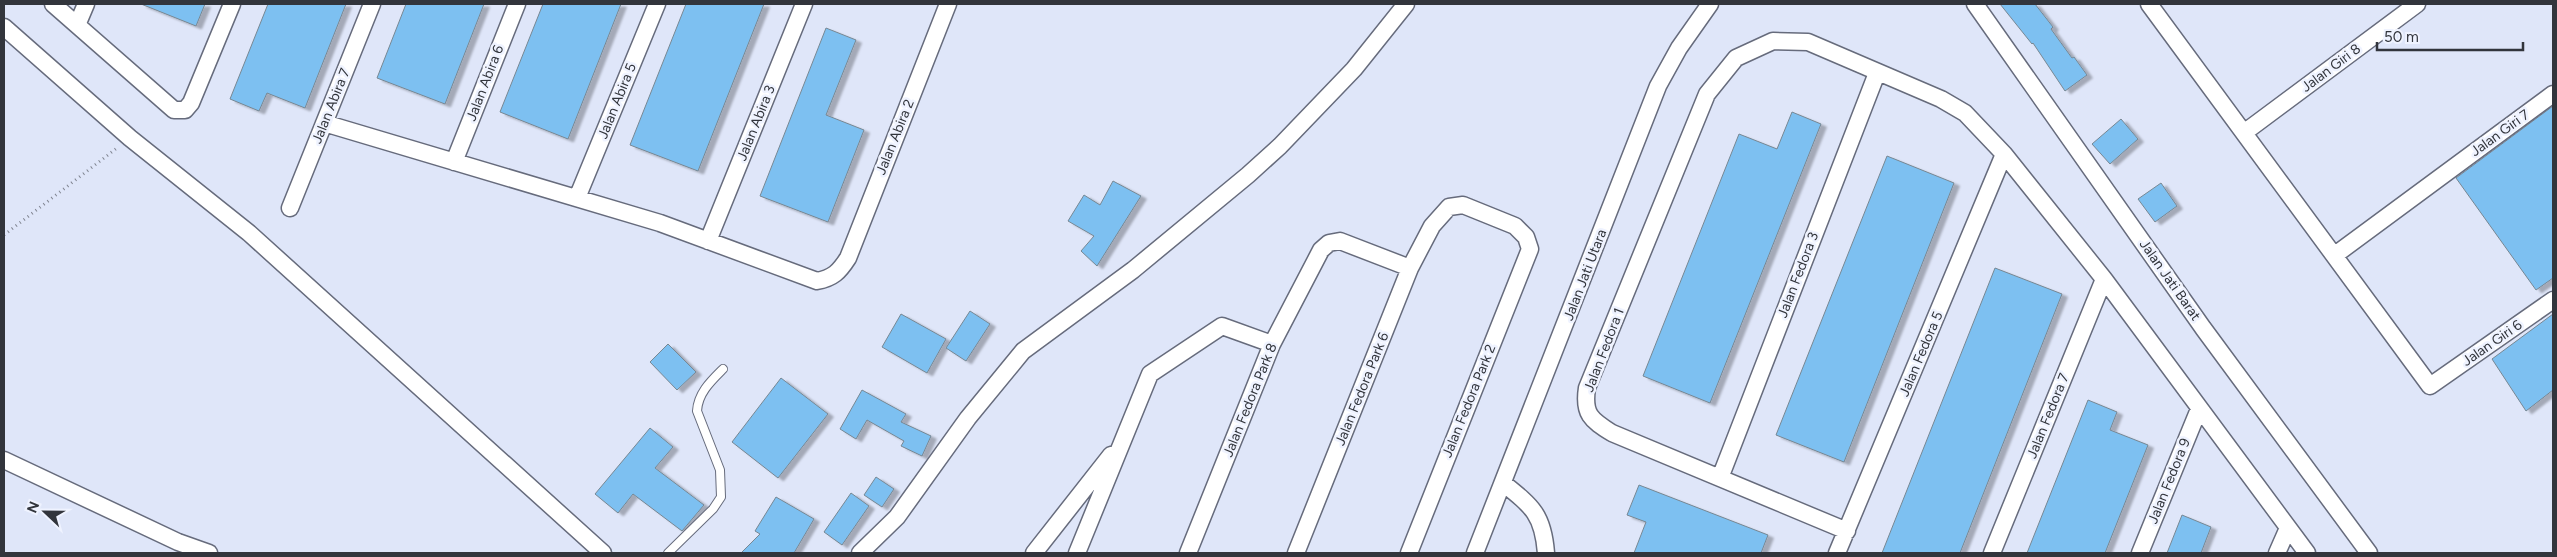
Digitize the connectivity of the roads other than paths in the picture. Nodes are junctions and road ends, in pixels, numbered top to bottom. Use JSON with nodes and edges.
{"nodes":[{"id":1,"x":53,"y":4,"type":"edge"},
{"id":2,"x":86,"y":4,"type":"edge"},
{"id":3,"x":232,"y":4,"type":"edge"},
{"id":4,"x":372,"y":4,"type":"edge"},
{"id":5,"x":517,"y":4,"type":"edge"},
{"id":6,"x":656,"y":4,"type":"edge"},
{"id":7,"x":804,"y":4,"type":"edge"},
{"id":8,"x":948,"y":4,"type":"edge"},
{"id":9,"x":1406,"y":4,"type":"edge"},
{"id":10,"x":1710,"y":4,"type":"edge"},
{"id":11,"x":1976,"y":4,"type":"edge"},
{"id":12,"x":2150,"y":4,"type":"edge"},
{"id":13,"x":2416,"y":4,"type":"edge"},
{"id":14,"x":78,"y":23,"type":"junction"},
{"id":15,"x":4,"y":27,"type":"edge"},
{"id":16,"x":1877,"y":73,"type":"junction"},
{"id":17,"x":2553,"y":94,"type":"edge"},
{"id":18,"x":324,"y":123,"type":"junction"},
{"id":19,"x":2245,"y":132,"type":"junction"},
{"id":20,"x":2004,"y":154,"type":"junction"},
{"id":21,"x":454,"y":162,"type":"junction"},
{"id":22,"x":577,"y":198,"type":"junction"},
{"id":23,"x":290,"y":208,"type":"dead end"},
{"id":24,"x":708,"y":241,"type":"junction"},
{"id":25,"x":1530,"y":249,"type":"joint"},
{"id":26,"x":2335,"y":255,"type":"junction"},
{"id":27,"x":1410,"y":268,"type":"junction"},
{"id":28,"x":2104,"y":279,"type":"junction"},
{"id":29,"x":2553,"y":300,"type":"edge"},
{"id":30,"x":1272,"y":344,"type":"junction"},
{"id":31,"x":723,"y":369,"type":"dead end"},
{"id":32,"x":2199,"y":409,"type":"junction"},
{"id":33,"x":1123,"y":440,"type":"junction"},
{"id":34,"x":4,"y":460,"type":"edge"},
{"id":35,"x":1720,"y":478,"type":"junction"},
{"id":36,"x":1503,"y":483,"type":"junction"},
{"id":37,"x":2288,"y":528,"type":"junction"},
{"id":38,"x":1847,"y":531,"type":"junction"},
{"id":39,"x":209,"y":553,"type":"edge"},
{"id":40,"x":603,"y":553,"type":"edge"},
{"id":41,"x":668,"y":553,"type":"edge"},
{"id":42,"x":860,"y":553,"type":"edge"},
{"id":43,"x":1034,"y":553,"type":"edge"},
{"id":44,"x":1077,"y":553,"type":"edge"},
{"id":45,"x":1188,"y":553,"type":"edge"},
{"id":46,"x":1296,"y":553,"type":"edge"},
{"id":47,"x":1409,"y":553,"type":"edge"},
{"id":48,"x":1475,"y":553,"type":"edge"},
{"id":49,"x":1546,"y":553,"type":"edge"},
{"id":50,"x":1838,"y":553,"type":"edge"},
{"id":51,"x":1992,"y":553,"type":"edge"},
{"id":52,"x":2140,"y":553,"type":"edge"},
{"id":53,"x":2277,"y":553,"type":"edge"},
{"id":54,"x":2308,"y":553,"type":"edge"},
{"id":55,"x":2369,"y":553,"type":"edge"}],
"edges":[{"from":1,"to":14,"type":"street"},
{"from":2,"to":14,"type":"street"},
{"from":3,"to":14,"type":"street"},
{"from":4,"to":18,"type":"street","name":"Jalan Abira 7"},
{"from":5,"to":21,"type":"street","name":"Jalan Abira 6"},
{"from":6,"to":22,"type":"street","name":"Jalan Abira 5"},
{"from":7,"to":24,"type":"street","name":"Jalan Abira 3"},
{"from":8,"to":24,"type":"street","name":"Jalan Abira 2"},
{"from":9,"to":42,"type":"street"},
{"from":10,"to":36,"type":"street","name":"Jalan Jati Utara"},
{"from":11,"to":55,"type":"street","name":"Jalan Jati Barat"},
{"from":12,"to":19,"type":"street"},
{"from":13,"to":19,"type":"street","name":"Jalan Giri 8"},
{"from":15,"to":40,"type":"street"},
{"from":16,"to":20,"type":"street"},
{"from":16,"to":35,"type":"street","name":"Jalan Fedora 3"},
{"from":16,"to":35,"type":"street","name":"Jalan Fedora 1"},
{"from":17,"to":26,"type":"street","name":"Jalan Giri 7"},
{"from":18,"to":21,"type":"street"},
{"from":18,"to":23,"type":"street","name":"Jalan Abira 7"},
{"from":19,"to":26,"type":"street"},
{"from":20,"to":28,"type":"street"},
{"from":20,"to":38,"type":"street","name":"Jalan Fedora 5"},
{"from":21,"to":22,"type":"street"},
{"from":22,"to":24,"type":"street"},
{"from":25,"to":27,"type":"street","name":"Jalan Fedora Park 6"},
{"from":25,"to":47,"type":"street","name":"Jalan Fedora Park 2"},
{"from":26,"to":29,"type":"street","name":"Jalan Giri 6"},
{"from":27,"to":30,"type":"street","name":"Jalan Fedora Park 8"},
{"from":27,"to":46,"type":"street","name":"Jalan Fedora Park 6"},
{"from":28,"to":32,"type":"street"},
{"from":28,"to":51,"type":"street","name":"Jalan Fedora 7"},
{"from":30,"to":33,"type":"street"},
{"from":30,"to":45,"type":"street","name":"Jalan Fedora Park 8"},
{"from":31,"to":41,"type":"lane"},
{"from":32,"to":37,"type":"street"},
{"from":32,"to":52,"type":"street","name":"Jalan Fedora 9"},
{"from":33,"to":43,"type":"street"},
{"from":33,"to":44,"type":"street"},
{"from":34,"to":39,"type":"street"},
{"from":35,"to":38,"type":"street","name":"Jalan Fedora 1"},
{"from":36,"to":48,"type":"street","name":"Jalan Jati Utara"},
{"from":36,"to":49,"type":"street"},
{"from":37,"to":53,"type":"street"},
{"from":37,"to":54,"type":"street"},
{"from":38,"to":50,"type":"street","name":"Jalan Fedora 5"}]}
